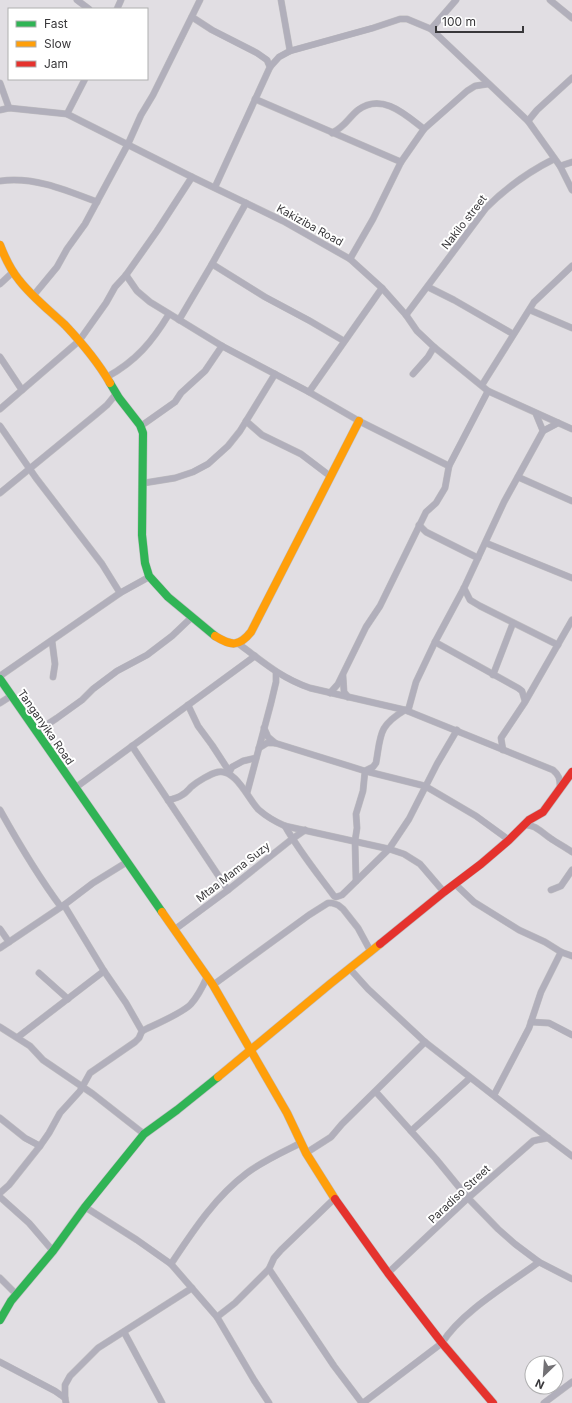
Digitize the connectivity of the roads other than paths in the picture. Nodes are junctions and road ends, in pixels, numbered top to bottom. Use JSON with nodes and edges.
{"nodes":[{"id":1,"x":78,"y":0,"type":"edge"},
{"id":2,"x":200,"y":0,"type":"edge"},
{"id":3,"x":281,"y":0,"type":"edge"},
{"id":4,"x":456,"y":0,"type":"edge"},
{"id":5,"x":550,"y":0,"type":"edge"},
{"id":6,"x":88,"y":8,"type":"edge"},
{"id":7,"x":192,"y":17,"type":"junction"},
{"id":8,"x":572,"y":18,"type":"edge"},
{"id":9,"x":431,"y":29,"type":"junction"},
{"id":10,"x":290,"y":51,"type":"junction"},
{"id":11,"x":270,"y":67,"type":"junction"},
{"id":12,"x":572,"y":78,"type":"edge"},
{"id":13,"x":84,"y":80,"type":"edge"},
{"id":14,"x":0,"y":83,"type":"edge"},
{"id":15,"x":488,"y":84,"type":"junction"},
{"id":16,"x":255,"y":99,"type":"junction"},
{"id":17,"x":9,"y":108,"type":"junction"},
{"id":18,"x":0,"y":110,"type":"edge"},
{"id":19,"x":67,"y":114,"type":"junction"},
{"id":20,"x":528,"y":121,"type":"junction"},
{"id":21,"x":424,"y":129,"type":"junction"},
{"id":22,"x":332,"y":132,"type":"junction"},
{"id":23,"x":128,"y":144,"type":"junction"},
{"id":24,"x":554,"y":159,"type":"junction"},
{"id":25,"x":401,"y":162,"type":"junction"},
{"id":26,"x":572,"y":162,"type":"edge"},
{"id":27,"x":560,"y":166,"type":"junction"},
{"id":28,"x":192,"y":177,"type":"junction"},
{"id":29,"x":0,"y":181,"type":"edge"},
{"id":30,"x":215,"y":187,"type":"junction"},
{"id":31,"x":572,"y":190,"type":"edge"},
{"id":32,"x":97,"y":202,"type":"junction"},
{"id":33,"x":246,"y":203,"type":"junction"},
{"id":34,"x":0,"y":245,"type":"edge"},
{"id":35,"x":350,"y":259,"type":"junction"},
{"id":36,"x":212,"y":264,"type":"junction"},
{"id":37,"x":572,"y":266,"type":"edge"},
{"id":38,"x":13,"y":272,"type":"junction"},
{"id":39,"x":126,"y":276,"type":"junction"},
{"id":40,"x":0,"y":284,"type":"edge"},
{"id":41,"x":428,"y":287,"type":"junction"},
{"id":42,"x":382,"y":288,"type":"junction"},
{"id":43,"x":34,"y":296,"type":"junction"},
{"id":44,"x":530,"y":310,"type":"junction"},
{"id":45,"x":170,"y":314,"type":"junction"},
{"id":46,"x":406,"y":315,"type":"junction"},
{"id":47,"x":179,"y":320,"type":"junction"},
{"id":48,"x":572,"y":328,"type":"edge"},
{"id":49,"x":513,"y":334,"type":"junction"},
{"id":50,"x":79,"y":341,"type":"junction"},
{"id":51,"x":344,"y":341,"type":"junction"},
{"id":52,"x":222,"y":346,"type":"junction"},
{"id":53,"x":434,"y":347,"type":"junction"},
{"id":54,"x":0,"y":357,"type":"edge"},
{"id":55,"x":275,"y":374,"type":"junction"},
{"id":56,"x":413,"y":374,"type":"dead end"},
{"id":57,"x":107,"y":377,"type":"junction"},
{"id":58,"x":482,"y":385,"type":"junction"},
{"id":59,"x":22,"y":390,"type":"junction"},
{"id":60,"x":488,"y":391,"type":"junction"},
{"id":61,"x":309,"y":392,"type":"junction"},
{"id":62,"x":116,"y":394,"type":"junction"},
{"id":63,"x":0,"y":409,"type":"edge"},
{"id":64,"x":536,"y":414,"type":"junction"},
{"id":65,"x":246,"y":421,"type":"junction"},
{"id":66,"x":359,"y":422,"type":"junction"},
{"id":67,"x":558,"y":423,"type":"junction"},
{"id":68,"x":0,"y":426,"type":"edge"},
{"id":69,"x":141,"y":426,"type":"junction"},
{"id":70,"x":572,"y":429,"type":"edge"},
{"id":71,"x":543,"y":431,"type":"junction"},
{"id":72,"x":449,"y":466,"type":"junction"},
{"id":73,"x":30,"y":470,"type":"junction"},
{"id":74,"x":330,"y":476,"type":"junction"},
{"id":75,"x":518,"y":477,"type":"junction"},
{"id":76,"x":144,"y":483,"type":"junction"},
{"id":77,"x":0,"y":493,"type":"edge"},
{"id":78,"x":572,"y":501,"type":"edge"},
{"id":79,"x":419,"y":525,"type":"junction"},
{"id":80,"x":486,"y":543,"type":"junction"},
{"id":81,"x":478,"y":558,"type":"junction"},
{"id":82,"x":149,"y":577,"type":"junction"},
{"id":83,"x":572,"y":578,"type":"edge"},
{"id":84,"x":464,"y":588,"type":"junction"},
{"id":85,"x":120,"y":592,"type":"junction"},
{"id":86,"x":192,"y":617,"type":"junction"},
{"id":87,"x":572,"y":620,"type":"edge"},
{"id":88,"x":513,"y":623,"type":"junction"},
{"id":89,"x":52,"y":641,"type":"junction"},
{"id":90,"x":435,"y":642,"type":"junction"},
{"id":91,"x":239,"y":644,"type":"junction"},
{"id":92,"x":558,"y":645,"type":"junction"},
{"id":93,"x":255,"y":656,"type":"junction"},
{"id":94,"x":276,"y":672,"type":"junction"},
{"id":95,"x":493,"y":675,"type":"junction"},
{"id":96,"x":343,"y":676,"type":"junction"},
{"id":97,"x":53,"y":677,"type":"dead end"},
{"id":98,"x":0,"y":678,"type":"edge"},
{"id":99,"x":330,"y":693,"type":"junction"},
{"id":100,"x":11,"y":696,"type":"junction"},
{"id":101,"x":348,"y":697,"type":"junction"},
{"id":102,"x":0,"y":702,"type":"edge"},
{"id":103,"x":525,"y":702,"type":"junction"},
{"id":104,"x":188,"y":705,"type":"junction"},
{"id":105,"x":407,"y":711,"type":"junction"},
{"id":106,"x":264,"y":728,"type":"junction"},
{"id":107,"x":457,"y":730,"type":"junction"},
{"id":108,"x":36,"y":732,"type":"junction"},
{"id":109,"x":501,"y":738,"type":"junction"},
{"id":110,"x":275,"y":743,"type":"junction"},
{"id":111,"x":492,"y":745,"type":"junction"},
{"id":112,"x":132,"y":746,"type":"junction"},
{"id":113,"x":259,"y":748,"type":"junction"},
{"id":114,"x":503,"y":750,"type":"junction"},
{"id":115,"x":256,"y":758,"type":"junction"},
{"id":116,"x":365,"y":771,"type":"junction"},
{"id":117,"x":572,"y":772,"type":"edge"},
{"id":118,"x":229,"y":773,"type":"junction"},
{"id":119,"x":425,"y":786,"type":"junction"},
{"id":120,"x":560,"y":786,"type":"junction"},
{"id":121,"x":75,"y":788,"type":"junction"},
{"id":122,"x":248,"y":793,"type":"junction"},
{"id":123,"x":168,"y":800,"type":"junction"},
{"id":124,"x":0,"y":810,"type":"edge"},
{"id":125,"x":536,"y":816,"type":"junction"},
{"id":126,"x":524,"y":825,"type":"junction"},
{"id":127,"x":285,"y":826,"type":"junction"},
{"id":128,"x":536,"y":827,"type":"junction"},
{"id":129,"x":305,"y":830,"type":"junction"},
{"id":130,"x":292,"y":839,"type":"junction"},
{"id":131,"x":509,"y":840,"type":"junction"},
{"id":132,"x":355,"y":841,"type":"junction"},
{"id":133,"x":389,"y":849,"type":"junction"},
{"id":134,"x":572,"y":852,"type":"edge"},
{"id":135,"x":127,"y":862,"type":"junction"},
{"id":136,"x":572,"y":870,"type":"edge"},
{"id":137,"x":356,"y":881,"type":"junction"},
{"id":138,"x":455,"y":884,"type":"junction"},
{"id":139,"x":228,"y":890,"type":"junction"},
{"id":140,"x":551,"y":890,"type":"dead end"},
{"id":141,"x":444,"y":892,"type":"junction"},
{"id":142,"x":63,"y":906,"type":"junction"},
{"id":143,"x":0,"y":929,"type":"edge"},
{"id":144,"x":174,"y":930,"type":"junction"},
{"id":145,"x":9,"y":942,"type":"junction"},
{"id":146,"x":0,"y":948,"type":"edge"},
{"id":147,"x":371,"y":952,"type":"junction"},
{"id":148,"x":561,"y":952,"type":"junction"},
{"id":149,"x":572,"y":956,"type":"edge"},
{"id":150,"x":350,"y":969,"type":"junction"},
{"id":151,"x":104,"y":971,"type":"junction"},
{"id":152,"x":39,"y":973,"type":"dead end"},
{"id":153,"x":207,"y":977,"type":"junction"},
{"id":154,"x":213,"y":985,"type":"junction"},
{"id":155,"x":68,"y":999,"type":"junction"},
{"id":156,"x":531,"y":1022,"type":"junction"},
{"id":157,"x":0,"y":1027,"type":"edge"},
{"id":158,"x":142,"y":1031,"type":"junction"},
{"id":159,"x":572,"y":1035,"type":"edge"},
{"id":160,"x":18,"y":1037,"type":"junction"},
{"id":161,"x":425,"y":1042,"type":"junction"},
{"id":162,"x":251,"y":1051,"type":"junction"},
{"id":163,"x":470,"y":1078,"type":"junction"},
{"id":164,"x":82,"y":1087,"type":"junction"},
{"id":165,"x":376,"y":1092,"type":"junction"},
{"id":166,"x":494,"y":1095,"type":"junction"},
{"id":167,"x":0,"y":1118,"type":"edge"},
{"id":168,"x":534,"y":1127,"type":"junction"},
{"id":169,"x":411,"y":1130,"type":"junction"},
{"id":170,"x":144,"y":1134,"type":"junction"},
{"id":171,"x":548,"y":1138,"type":"junction"},
{"id":172,"x":533,"y":1141,"type":"junction"},
{"id":173,"x":301,"y":1143,"type":"junction"},
{"id":174,"x":40,"y":1146,"type":"junction"},
{"id":175,"x":306,"y":1153,"type":"junction"},
{"id":176,"x":572,"y":1156,"type":"edge"},
{"id":177,"x":0,"y":1193,"type":"edge"},
{"id":178,"x":0,"y":1198,"type":"edge"},
{"id":179,"x":335,"y":1198,"type":"junction"},
{"id":180,"x":468,"y":1198,"type":"junction"},
{"id":181,"x":85,"y":1206,"type":"junction"},
{"id":182,"x":53,"y":1251,"type":"junction"},
{"id":183,"x":539,"y":1262,"type":"junction"},
{"id":184,"x":171,"y":1264,"type":"junction"},
{"id":185,"x":269,"y":1269,"type":"junction"},
{"id":186,"x":388,"y":1273,"type":"junction"},
{"id":187,"x":0,"y":1278,"type":"edge"},
{"id":188,"x":572,"y":1279,"type":"edge"},
{"id":189,"x":192,"y":1288,"type":"junction"},
{"id":190,"x":16,"y":1294,"type":"junction"},
{"id":191,"x":217,"y":1317,"type":"junction"},
{"id":192,"x":0,"y":1320,"type":"edge"},
{"id":193,"x":124,"y":1332,"type":"junction"},
{"id":194,"x":442,"y":1342,"type":"junction"},
{"id":195,"x":1,"y":1361,"type":"edge"},
{"id":196,"x":572,"y":1382,"type":"edge"},
{"id":197,"x":65,"y":1385,"type":"junction"},
{"id":198,"x":564,"y":1388,"type":"joint"},
{"id":199,"x":572,"y":1390,"type":"edge"},
{"id":200,"x":55,"y":1391,"type":"junction"},
{"id":201,"x":555,"y":1395,"type":"edge"},
{"id":202,"x":66,"y":1400,"type":"edge"},
{"id":203,"x":162,"y":1403,"type":"edge"},
{"id":204,"x":269,"y":1403,"type":"edge"},
{"id":205,"x":363,"y":1403,"type":"edge"},
{"id":206,"x":493,"y":1403,"type":"edge"},
{"id":207,"x":544,"y":1403,"type":"edge"}],
"edges":[{"from":1,"to":6,"type":"street"},
{"from":2,"to":7,"type":"street"},
{"from":3,"to":10,"type":"street"},
{"from":4,"to":9,"type":"street"},
{"from":5,"to":8,"type":"street"},
{"from":7,"to":11,"type":"street"},
{"from":7,"to":23,"type":"street"},
{"from":9,"to":10,"type":"street"},
{"from":9,"to":15,"type":"street"},
{"from":10,"to":11,"type":"street"},
{"from":11,"to":16,"type":"street"},
{"from":12,"to":20,"type":"street"},
{"from":13,"to":19,"type":"street"},
{"from":14,"to":17,"type":"street"},
{"from":15,"to":20,"type":"street"},
{"from":15,"to":21,"type":"street"},
{"from":16,"to":22,"type":"street"},
{"from":16,"to":30,"type":"street"},
{"from":17,"to":18,"type":"street","name":"Kakiziba Road"},
{"from":17,"to":19,"type":"street","name":"Kakiziba Road"},
{"from":19,"to":23,"type":"street","name":"Kakiziba Road"},
{"from":20,"to":24,"type":"street"},
{"from":21,"to":22,"type":"street"},
{"from":21,"to":25,"type":"street"},
{"from":22,"to":25,"type":"street"},
{"from":23,"to":28,"type":"street","name":"Kakiziba Road"},
{"from":23,"to":32,"type":"street"},
{"from":24,"to":27,"type":"street"},
{"from":24,"to":41,"type":"street","name":"Nakilo street"},
{"from":25,"to":35,"type":"street"},
{"from":26,"to":27,"type":"street"},
{"from":27,"to":31,"type":"street"},
{"from":28,"to":30,"type":"street","name":"Kakiziba Road"},
{"from":28,"to":39,"type":"street"},
{"from":29,"to":32,"type":"street"},
{"from":30,"to":33,"type":"street","name":"Kakiziba Road"},
{"from":32,"to":43,"type":"street"},
{"from":33,"to":35,"type":"street","name":"Kakiziba Road"},
{"from":33,"to":36,"type":"street"},
{"from":34,"to":38,"type":"street"},
{"from":35,"to":42,"type":"street","name":"Kakiziba Road"},
{"from":36,"to":47,"type":"street"},
{"from":36,"to":51,"type":"street"},
{"from":37,"to":44,"type":"street"},
{"from":38,"to":40,"type":"street"},
{"from":38,"to":43,"type":"street"},
{"from":39,"to":45,"type":"street"},
{"from":39,"to":50,"type":"street"},
{"from":41,"to":46,"type":"street","name":"Nakilo street"},
{"from":41,"to":49,"type":"street"},
{"from":42,"to":46,"type":"street","name":"Kakiziba Road"},
{"from":42,"to":51,"type":"street"},
{"from":43,"to":50,"type":"street"},
{"from":44,"to":48,"type":"street"},
{"from":44,"to":49,"type":"street"},
{"from":45,"to":47,"type":"street"},
{"from":45,"to":57,"type":"street"},
{"from":46,"to":53,"type":"street","name":"Kakiziba Road"},
{"from":47,"to":52,"type":"street"},
{"from":49,"to":58,"type":"street"},
{"from":50,"to":57,"type":"street"},
{"from":50,"to":59,"type":"street"},
{"from":51,"to":61,"type":"street"},
{"from":52,"to":55,"type":"street"},
{"from":52,"to":69,"type":"street"},
{"from":53,"to":56,"type":"street"},
{"from":53,"to":58,"type":"street","name":"Kakiziba Road"},
{"from":54,"to":59,"type":"street"},
{"from":55,"to":61,"type":"street"},
{"from":55,"to":65,"type":"street"},
{"from":57,"to":62,"type":"street"},
{"from":58,"to":60,"type":"street","name":"Kakiziba Road"},
{"from":59,"to":63,"type":"street"},
{"from":60,"to":64,"type":"street","name":"Kakiziba Road"},
{"from":60,"to":72,"type":"street"},
{"from":61,"to":66,"type":"street"},
{"from":62,"to":69,"type":"street"},
{"from":62,"to":73,"type":"street"},
{"from":64,"to":67,"type":"street","name":"Kakiziba Road"},
{"from":64,"to":71,"type":"street"},
{"from":65,"to":74,"type":"street"},
{"from":65,"to":76,"type":"street"},
{"from":66,"to":72,"type":"street"},
{"from":66,"to":74,"type":"street"},
{"from":67,"to":70,"type":"street","name":"Kakiziba Road"},
{"from":67,"to":71,"type":"street"},
{"from":68,"to":73,"type":"street"},
{"from":69,"to":76,"type":"street"},
{"from":71,"to":75,"type":"street"},
{"from":72,"to":79,"type":"street"},
{"from":73,"to":77,"type":"street"},
{"from":73,"to":85,"type":"street"},
{"from":74,"to":91,"type":"street"},
{"from":75,"to":78,"type":"street"},
{"from":75,"to":80,"type":"street"},
{"from":76,"to":82,"type":"street"},
{"from":79,"to":81,"type":"street"},
{"from":79,"to":96,"type":"street"},
{"from":80,"to":81,"type":"street"},
{"from":80,"to":83,"type":"street"},
{"from":81,"to":84,"type":"street"},
{"from":82,"to":85,"type":"street"},
{"from":82,"to":86,"type":"street"},
{"from":84,"to":88,"type":"street"},
{"from":84,"to":90,"type":"street"},
{"from":85,"to":89,"type":"street"},
{"from":86,"to":91,"type":"street"},
{"from":86,"to":108,"type":"street"},
{"from":87,"to":92,"type":"street"},
{"from":88,"to":92,"type":"street"},
{"from":88,"to":95,"type":"street"},
{"from":89,"to":97,"type":"street"},
{"from":89,"to":98,"type":"street"},
{"from":90,"to":95,"type":"street"},
{"from":90,"to":105,"type":"street"},
{"from":91,"to":93,"type":"street"},
{"from":92,"to":103,"type":"street"},
{"from":93,"to":94,"type":"street"},
{"from":93,"to":104,"type":"street"},
{"from":94,"to":99,"type":"street"},
{"from":94,"to":106,"type":"street"},
{"from":95,"to":103,"type":"street"},
{"from":96,"to":99,"type":"street"},
{"from":96,"to":101,"type":"street"},
{"from":98,"to":100,"type":"street","name":"Tanganyika Road"},
{"from":99,"to":101,"type":"street"},
{"from":100,"to":102,"type":"street"},
{"from":100,"to":108,"type":"street","name":"Tanganyika Road"},
{"from":101,"to":105,"type":"street"},
{"from":103,"to":109,"type":"street"},
{"from":104,"to":112,"type":"street"},
{"from":104,"to":118,"type":"street"},
{"from":105,"to":107,"type":"street"},
{"from":105,"to":116,"type":"street"},
{"from":106,"to":110,"type":"street"},
{"from":106,"to":113,"type":"street"},
{"from":107,"to":111,"type":"street"},
{"from":107,"to":119,"type":"street"},
{"from":108,"to":121,"type":"street","name":"Tanganyika Road"},
{"from":109,"to":111,"type":"street"},
{"from":109,"to":114,"type":"street"},
{"from":110,"to":113,"type":"street"},
{"from":110,"to":116,"type":"street"},
{"from":111,"to":114,"type":"street"},
{"from":112,"to":121,"type":"street"},
{"from":112,"to":123,"type":"street"},
{"from":113,"to":115,"type":"street"},
{"from":114,"to":120,"type":"street"},
{"from":115,"to":118,"type":"street"},
{"from":115,"to":122,"type":"street"},
{"from":116,"to":119,"type":"street"},
{"from":116,"to":132,"type":"street"},
{"from":117,"to":120,"type":"street"},
{"from":118,"to":122,"type":"street"},
{"from":118,"to":123,"type":"street"},
{"from":119,"to":131,"type":"street"},
{"from":119,"to":133,"type":"street"},
{"from":120,"to":125,"type":"street"},
{"from":121,"to":135,"type":"street","name":"Tanganyika Road"},
{"from":122,"to":127,"type":"street"},
{"from":123,"to":139,"type":"street"},
{"from":124,"to":142,"type":"street"},
{"from":125,"to":126,"type":"street"},
{"from":125,"to":128,"type":"street"},
{"from":126,"to":128,"type":"street"},
{"from":126,"to":131,"type":"street"},
{"from":127,"to":129,"type":"street"},
{"from":127,"to":130,"type":"street"},
{"from":128,"to":134,"type":"street"},
{"from":129,"to":130,"type":"street","name":"Mtaa Mama Suzy"},
{"from":129,"to":132,"type":"street"},
{"from":130,"to":137,"type":"street"},
{"from":130,"to":139,"type":"street","name":"Mtaa Mama Suzy"},
{"from":131,"to":138,"type":"street"},
{"from":132,"to":133,"type":"street"},
{"from":132,"to":137,"type":"street"},
{"from":133,"to":137,"type":"street"},
{"from":133,"to":141,"type":"street"},
{"from":135,"to":142,"type":"street"},
{"from":135,"to":144,"type":"street","name":"Tanganyika Road"},
{"from":136,"to":140,"type":"street"},
{"from":138,"to":141,"type":"street"},
{"from":138,"to":148,"type":"street"},
{"from":139,"to":144,"type":"street","name":"Mtaa Mama Suzy"},
{"from":141,"to":147,"type":"street"},
{"from":142,"to":145,"type":"street"},
{"from":142,"to":151,"type":"street"},
{"from":143,"to":145,"type":"street"},
{"from":144,"to":153,"type":"street","name":"Tanganyika Road"},
{"from":145,"to":146,"type":"street"},
{"from":147,"to":150,"type":"street"},
{"from":147,"to":154,"type":"street"},
{"from":148,"to":149,"type":"street"},
{"from":148,"to":156,"type":"street"},
{"from":150,"to":161,"type":"street"},
{"from":150,"to":162,"type":"street"},
{"from":151,"to":155,"type":"street"},
{"from":151,"to":158,"type":"street"},
{"from":152,"to":155,"type":"street"},
{"from":153,"to":154,"type":"street","name":"Tanganyika Road"},
{"from":153,"to":158,"type":"street"},
{"from":154,"to":162,"type":"street","name":"Tanganyika Road"},
{"from":155,"to":160,"type":"street"},
{"from":156,"to":159,"type":"street"},
{"from":156,"to":166,"type":"street"},
{"from":157,"to":160,"type":"street"},
{"from":158,"to":164,"type":"street"},
{"from":160,"to":164,"type":"street"},
{"from":161,"to":163,"type":"street"},
{"from":161,"to":165,"type":"street"},
{"from":162,"to":170,"type":"street"},
{"from":162,"to":173,"type":"street","name":"Tanganyika Road"},
{"from":163,"to":166,"type":"street"},
{"from":163,"to":169,"type":"street"},
{"from":164,"to":170,"type":"street"},
{"from":164,"to":174,"type":"street"},
{"from":165,"to":169,"type":"street"},
{"from":165,"to":175,"type":"street"},
{"from":166,"to":168,"type":"street"},
{"from":167,"to":174,"type":"street"},
{"from":168,"to":171,"type":"street"},
{"from":168,"to":172,"type":"street"},
{"from":169,"to":180,"type":"street"},
{"from":170,"to":181,"type":"street"},
{"from":171,"to":172,"type":"street","name":"Paradiso Street"},
{"from":171,"to":176,"type":"street"},
{"from":172,"to":180,"type":"street","name":"Paradiso Street"},
{"from":173,"to":175,"type":"street","name":"Tanganyika Road"},
{"from":173,"to":184,"type":"street"},
{"from":174,"to":177,"type":"street"},
{"from":175,"to":179,"type":"street","name":"Tanganyika Road"},
{"from":178,"to":182,"type":"street"},
{"from":179,"to":185,"type":"street"},
{"from":179,"to":186,"type":"street","name":"Tanganyika Road"},
{"from":180,"to":183,"type":"street"},
{"from":180,"to":186,"type":"street","name":"Paradiso Street"},
{"from":181,"to":182,"type":"street"},
{"from":181,"to":184,"type":"street"},
{"from":182,"to":190,"type":"street"},
{"from":183,"to":188,"type":"street"},
{"from":183,"to":194,"type":"street"},
{"from":184,"to":189,"type":"street"},
{"from":185,"to":191,"type":"street"},
{"from":185,"to":205,"type":"street"},
{"from":186,"to":194,"type":"street","name":"Tanganyika Road"},
{"from":187,"to":190,"type":"street"},
{"from":189,"to":191,"type":"street"},
{"from":189,"to":193,"type":"street"},
{"from":190,"to":192,"type":"street"},
{"from":191,"to":204,"type":"street"},
{"from":193,"to":197,"type":"street"},
{"from":193,"to":203,"type":"street"},
{"from":194,"to":205,"type":"street"},
{"from":194,"to":206,"type":"street","name":"Tanganyika Road"},
{"from":195,"to":200,"type":"street"},
{"from":196,"to":198,"type":"street"},
{"from":197,"to":200,"type":"street"},
{"from":197,"to":202,"type":"street"},
{"from":198,"to":199,"type":"street"},
{"from":200,"to":202,"type":"street"},
{"from":201,"to":207,"type":"street"}]}
